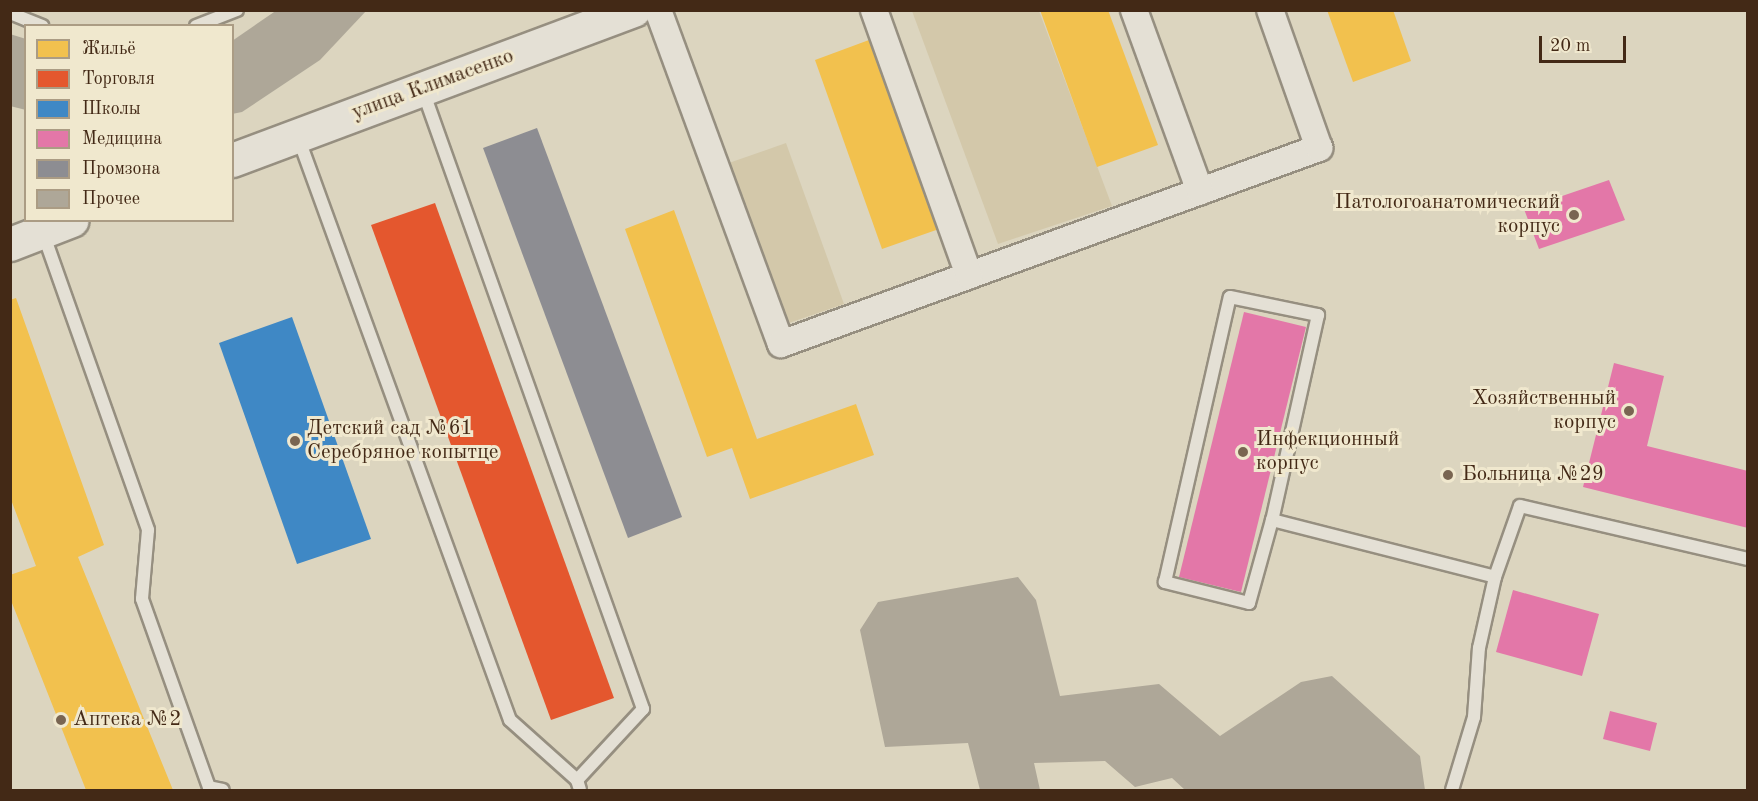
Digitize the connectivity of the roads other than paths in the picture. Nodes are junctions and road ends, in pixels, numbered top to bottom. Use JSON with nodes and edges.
{"nodes":[{"id":1,"x":237,"y":10,"type":"edge"},
{"id":2,"x":634,"y":10,"type":"edge"},
{"id":3,"x":658,"y":10,"type":"edge"},
{"id":4,"x":874,"y":10,"type":"edge"},
{"id":5,"x":1134,"y":10,"type":"edge"},
{"id":6,"x":1270,"y":10,"type":"edge"},
{"id":7,"x":10,"y":14,"type":"edge"},
{"id":8,"x":598,"y":17,"type":"edge"},
{"id":9,"x":38,"y":24,"type":"edge"},
{"id":10,"x":201,"y":24,"type":"edge"},
{"id":11,"x":422,"y":89,"type":"junction"},
{"id":12,"x":298,"y":136,"type":"junction"},
{"id":13,"x":234,"y":159,"type":"edge"},
{"id":14,"x":1200,"y":191,"type":"junction"},
{"id":15,"x":53,"y":224,"type":"edge"},
{"id":16,"x":10,"y":244,"type":"edge"},
{"id":17,"x":969,"y":275,"type":"junction"},
{"id":18,"x":1272,"y":520,"type":"junction"},
{"id":19,"x":1748,"y":559,"type":"edge"},
{"id":20,"x":1496,"y":577,"type":"junction"},
{"id":21,"x":579,"y":785,"type":"edge"},
{"id":22,"x":223,"y":790,"type":"edge"},
{"id":23,"x":1452,"y":790,"type":"edge"}],
"edges":[{"from":1,"to":10,"type":"lane"},
{"from":2,"to":8,"type":"street","name":"улица Климасенко"},
{"from":3,"to":17,"type":"street"},
{"from":4,"to":17,"type":"street"},
{"from":5,"to":14,"type":"street"},
{"from":6,"to":14,"type":"street"},
{"from":7,"to":9,"type":"lane"},
{"from":8,"to":11,"type":"street","name":"улица Климасенко"},
{"from":11,"to":12,"type":"street","name":"улица Климасенко"},
{"from":11,"to":21,"type":"lane"},
{"from":12,"to":13,"type":"street","name":"улица Климасенко"},
{"from":12,"to":21,"type":"lane"},
{"from":14,"to":17,"type":"street"},
{"from":15,"to":16,"type":"street"},
{"from":15,"to":22,"type":"lane"},
{"from":18,"to":18,"type":"lane"},
{"from":18,"to":20,"type":"lane"},
{"from":19,"to":20,"type":"lane"},
{"from":20,"to":23,"type":"lane"}]}
